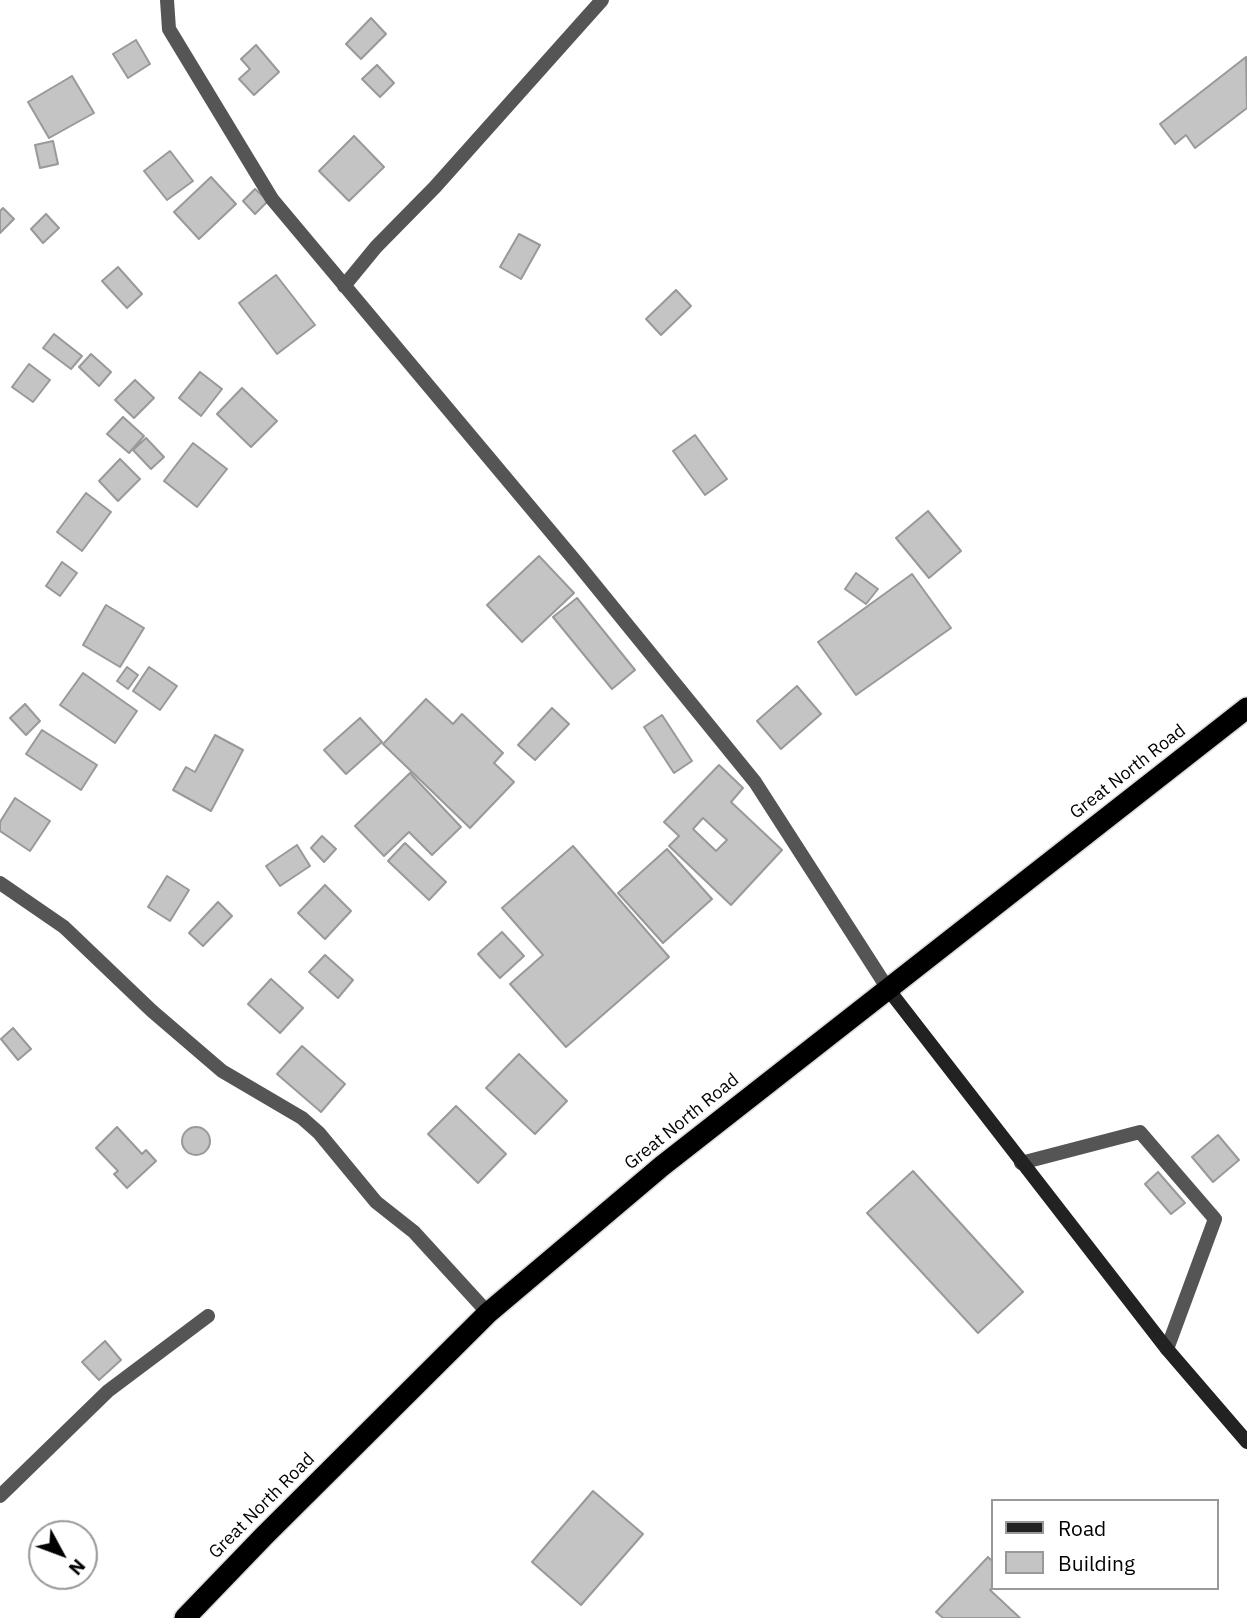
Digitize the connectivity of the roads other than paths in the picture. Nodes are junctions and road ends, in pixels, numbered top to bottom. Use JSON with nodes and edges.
{"nodes":[{"id":1,"x":167,"y":0,"type":"edge"},
{"id":2,"x":602,"y":0,"type":"edge"},
{"id":3,"x":344,"y":286,"type":"junction"},
{"id":4,"x":1247,"y":708,"type":"edge"},
{"id":5,"x":0,"y":883,"type":"edge"},
{"id":6,"x":888,"y":989,"type":"junction"},
{"id":7,"x":1021,"y":1163,"type":"junction"},
{"id":8,"x":488,"y":1313,"type":"junction"},
{"id":9,"x":208,"y":1316,"type":"dead end"},
{"id":10,"x":1167,"y":1349,"type":"junction"},
{"id":11,"x":1247,"y":1442,"type":"edge"},
{"id":12,"x":0,"y":1496,"type":"edge"},
{"id":13,"x":185,"y":1618,"type":"edge"}],
"edges":[{"from":1,"to":3,"type":"street"},
{"from":2,"to":3,"type":"street"},
{"from":3,"to":6,"type":"street"},
{"from":4,"to":6,"type":"highway","name":"Great North Road"},
{"from":5,"to":8,"type":"street"},
{"from":6,"to":7,"type":"main road"},
{"from":6,"to":8,"type":"highway","name":"Great North Road"},
{"from":7,"to":10,"type":"main road"},
{"from":7,"to":10,"type":"street"},
{"from":8,"to":13,"type":"highway","name":"Great North Road"},
{"from":9,"to":12,"type":"street"},
{"from":10,"to":11,"type":"main road"}]}
